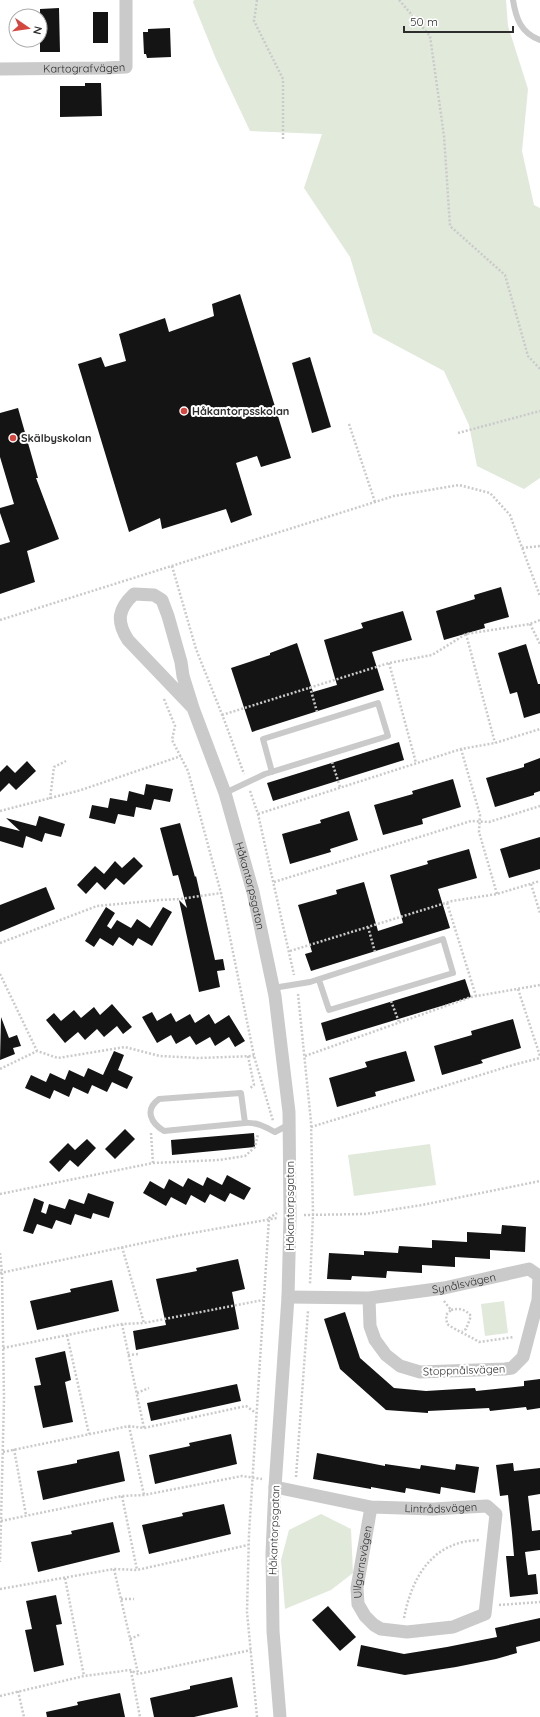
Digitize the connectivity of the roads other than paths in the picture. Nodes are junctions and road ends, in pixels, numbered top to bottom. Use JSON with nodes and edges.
{"nodes":[{"id":1,"x":126,"y":0,"type":"edge"},
{"id":2,"x":513,"y":0,"type":"edge"},
{"id":3,"x":540,"y":40,"type":"edge"},
{"id":4,"x":0,"y":69,"type":"edge"},
{"id":5,"x":193,"y":708,"type":"junction"},
{"id":6,"x":272,"y":772,"type":"junction"},
{"id":7,"x":226,"y":793,"type":"junction"},
{"id":8,"x":319,"y":980,"type":"junction"},
{"id":9,"x":273,"y":988,"type":"junction"},
{"id":10,"x":244,"y":1123,"type":"junction"},
{"id":11,"x":290,"y":1124,"type":"junction"},
{"id":12,"x":288,"y":1297,"type":"junction"},
{"id":13,"x":369,"y":1298,"type":"junction"},
{"id":14,"x":512,"y":1368,"type":"joint"},
{"id":15,"x":275,"y":1484,"type":"junction"},
{"id":16,"x":371,"y":1507,"type":"junction"},
{"id":17,"x":477,"y":1618,"type":"joint"},
{"id":18,"x":280,"y":1717,"type":"edge"}],
"edges":[{"from":1,"to":4,"type":"street","name":"Kartografvägen"},
{"from":2,"to":3,"type":"lane"},
{"from":5,"to":5,"type":"street","name":"Håkantorpsgatan"},
{"from":5,"to":7,"type":"street","name":"Håkantorpsgatan"},
{"from":6,"to":6,"type":"lane"},
{"from":6,"to":7,"type":"lane"},
{"from":7,"to":9,"type":"street","name":"Håkantorpsgatan"},
{"from":8,"to":8,"type":"lane"},
{"from":8,"to":9,"type":"lane"},
{"from":9,"to":11,"type":"street","name":"Håkantorpsgatan"},
{"from":10,"to":10,"type":"lane"},
{"from":10,"to":11,"type":"lane"},
{"from":11,"to":12,"type":"street","name":"Håkantorpsgatan"},
{"from":12,"to":13,"type":"street","name":"Synålsvägen"},
{"from":12,"to":15,"type":"street","name":"Håkantorpsgatan"},
{"from":13,"to":14,"type":"street","name":"Stoppnålsvägen"},
{"from":13,"to":14,"type":"street","name":"Synålsvägen"},
{"from":15,"to":16,"type":"street","name":"Lintrådsvägen"},
{"from":15,"to":18,"type":"street","name":"Håkantorpsgatan"},
{"from":16,"to":17,"type":"street","name":"Ullgarnsvägen"},
{"from":16,"to":17,"type":"street","name":"Lintrådsvägen"}]}
